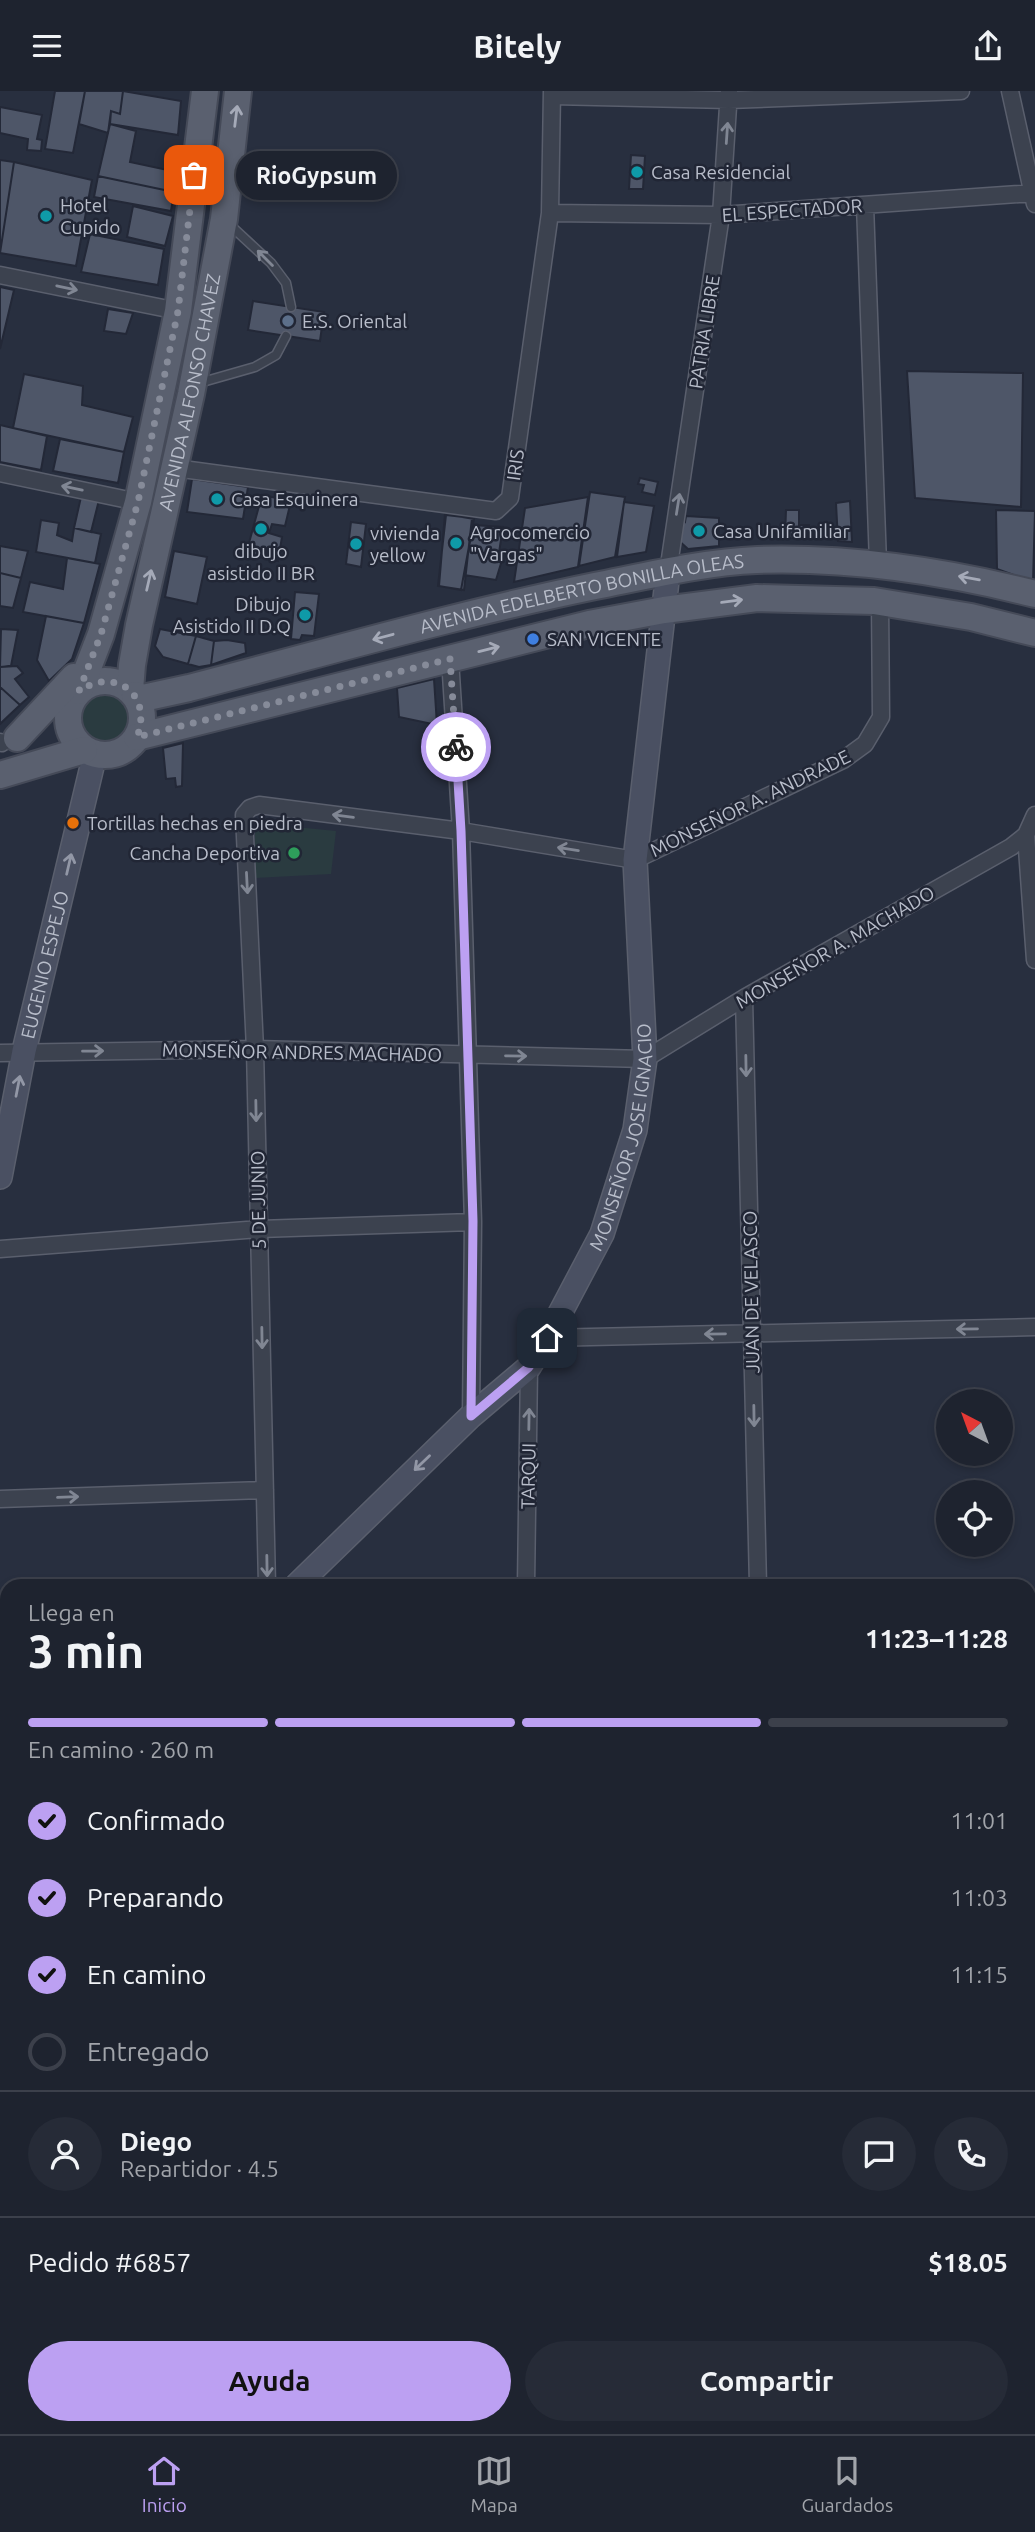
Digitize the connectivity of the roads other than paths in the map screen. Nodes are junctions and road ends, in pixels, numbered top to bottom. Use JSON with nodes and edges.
{"nodes":[{"id":1,"x":238,"y":91,"type":"edge"},
{"id":2,"x":961,"y":91,"type":"edge"},
{"id":3,"x":1010,"y":91,"type":"edge"},
{"id":4,"x":200,"y":92,"type":"edge"},
{"id":5,"x":552,"y":93,"type":"edge"},
{"id":6,"x":729,"y":96,"type":"edge"},
{"id":7,"x":1034,"y":199,"type":"edge"},
{"id":8,"x":865,"y":205,"type":"junction"},
{"id":9,"x":550,"y":213,"type":"junction"},
{"id":10,"x":722,"y":215,"type":"junction"},
{"id":11,"x":224,"y":219,"type":"junction"},
{"id":12,"x":0,"y":275,"type":"edge"},
{"id":13,"x":291,"y":307,"type":"dead end"},
{"id":14,"x":178,"y":311,"type":"junction"},
{"id":15,"x":286,"y":336,"type":"dead end"},
{"id":16,"x":193,"y":385,"type":"junction"},
{"id":17,"x":175,"y":468,"type":"junction"},
{"id":18,"x":0,"y":473,"type":"edge"},
{"id":19,"x":138,"y":502,"type":"junction"},
{"id":20,"x":878,"y":563,"type":"junction"},
{"id":21,"x":668,"y":572,"type":"junction"},
{"id":22,"x":1035,"y":594,"type":"edge"},
{"id":23,"x":880,"y":602,"type":"junction"},
{"id":24,"x":664,"y":610,"type":"junction"},
{"id":25,"x":1035,"y":633,"type":"edge"},
{"id":26,"x":97,"y":644,"type":"junction"},
{"id":27,"x":135,"y":646,"type":"junction"},
{"id":28,"x":450,"y":659,"type":"junction"},
{"id":29,"x":189,"y":688,"type":"junction"},
{"id":30,"x":79,"y":691,"type":"junction"},
{"id":31,"x":132,"y":693,"type":"junction"},
{"id":32,"x":67,"y":715,"type":"junction"},
{"id":33,"x":137,"y":737,"type":"junction"},
{"id":34,"x":5,"y":742,"type":"edge"},
{"id":35,"x":90,"y":752,"type":"junction"},
{"id":36,"x":0,"y":775,"type":"edge"},
{"id":37,"x":244,"y":815,"type":"joint"},
{"id":38,"x":1035,"y":815,"type":"edge"},
{"id":39,"x":461,"y":831,"type":"junction"},
{"id":40,"x":1026,"y":835,"type":"junction"},
{"id":41,"x":635,"y":860,"type":"junction"},
{"id":42,"x":1035,"y":960,"type":"edge"},
{"id":43,"x":744,"y":998,"type":"junction"},
{"id":44,"x":255,"y":1049,"type":"junction"},
{"id":45,"x":24,"y":1051,"type":"junction"},
{"id":46,"x":0,"y":1052,"type":"edge"},
{"id":47,"x":466,"y":1054,"type":"junction"},
{"id":48,"x":645,"y":1059,"type":"junction"},
{"id":49,"x":0,"y":1177,"type":"edge"},
{"id":50,"x":473,"y":1221,"type":"junction"},
{"id":51,"x":259,"y":1229,"type":"junction"},
{"id":52,"x":0,"y":1249,"type":"edge"},
{"id":53,"x":1035,"y":1327,"type":"edge"},
{"id":54,"x":752,"y":1333,"type":"junction"},
{"id":55,"x":547,"y":1338,"type":"junction"},
{"id":56,"x":529,"y":1367,"type":"junction"},
{"id":57,"x":471,"y":1416,"type":"junction"},
{"id":58,"x":265,"y":1490,"type":"junction"},
{"id":59,"x":0,"y":1499,"type":"edge"},
{"id":60,"x":267,"y":1579,"type":"edge"},
{"id":61,"x":303,"y":1579,"type":"edge"},
{"id":62,"x":526,"y":1579,"type":"edge"},
{"id":63,"x":758,"y":1579,"type":"edge"}],
"edges":[{"from":11,"to":1,"type":"main road","name":"AVENIDA ALFONSO CHAVEZ","one_way":true},
{"from":2,"to":6,"type":"street"},
{"from":3,"to":7,"type":"street"},
{"from":4,"to":14,"type":"main road","name":"AVENIDA ALFONSO CHAVEZ"},
{"from":5,"to":6,"type":"street"},
{"from":5,"to":9,"type":"street","name":"IRIS"},
{"from":10,"to":6,"type":"street","name":"PATRIA LIBRE","one_way":true},
{"from":7,"to":8,"type":"street","name":"EL ESPECTADOR"},
{"from":8,"to":10,"type":"street","name":"EL ESPECTADOR"},
{"from":8,"to":20,"type":"street"},
{"from":9,"to":10,"type":"street","name":"EL ESPECTADOR"},
{"from":9,"to":17,"type":"street","name":"IRIS"},
{"from":21,"to":10,"type":"street","name":"PATRIA LIBRE","one_way":true},
{"from":13,"to":11,"type":"lane","one_way":true},
{"from":11,"to":16,"type":"main road","name":"AVENIDA ALFONSO CHAVEZ"},
{"from":12,"to":14,"type":"street","one_way":true},
{"from":14,"to":19,"type":"main road","name":"AVENIDA ALFONSO CHAVEZ"},
{"from":15,"to":16,"type":"lane"},
{"from":16,"to":17,"type":"main road","name":"AVENIDA ALFONSO CHAVEZ"},
{"from":27,"to":17,"type":"main road","name":"AVENIDA ALFONSO CHAVEZ","one_way":true},
{"from":19,"to":18,"type":"street","one_way":true},
{"from":19,"to":26,"type":"main road","name":"AVENIDA ALFONSO CHAVEZ"},
{"from":20,"to":21,"type":"main road","name":"AVENIDA EDELBERTO BONILLA OLEAS"},
{"from":22,"to":20,"type":"main road","name":"AVENIDA EDELBERTO BONILLA OLEAS","one_way":true},
{"from":21,"to":24,"type":"street","name":"MONSEÑOR JOSE IGNACIO"},
{"from":21,"to":29,"type":"main road","name":"AVENIDA EDELBERTO BONILLA OLEAS","one_way":true},
{"from":24,"to":23,"type":"main road","name":"AVENIDA EDELBERTO BONILLA OLEAS","one_way":true},
{"from":23,"to":25,"type":"main road","name":"AVENIDA EDELBERTO BONILLA OLEAS"},
{"from":23,"to":41,"type":"street","name":"MONSEÑOR A. ANDRADE"},
{"from":28,"to":24,"type":"main road","name":"AVENIDA EDELBERTO BONILLA OLEAS","one_way":true},
{"from":24,"to":41,"type":"street","name":"MONSEÑOR JOSE IGNACIO"},
{"from":26,"to":30,"type":"main road","name":"AVENIDA ALFONSO CHAVEZ"},
{"from":26,"to":34,"type":"main road"},
{"from":27,"to":29,"type":"main road"},
{"from":27,"to":31,"type":"main road","name":"AVENIDA ALFONSO CHAVEZ"},
{"from":28,"to":33,"type":"main road","name":"AVENIDA EDELBERTO BONILLA OLEAS"},
{"from":28,"to":39,"type":"street"},
{"from":29,"to":31,"type":"main road","name":"AVENIDA EDELBERTO BONILLA OLEAS"},
{"from":30,"to":31,"type":"main road"},
{"from":30,"to":32,"type":"main road"},
{"from":31,"to":33,"type":"main road"},
{"from":32,"to":34,"type":"main road"},
{"from":32,"to":35,"type":"main road"},
{"from":33,"to":35,"type":"main road"},
{"from":35,"to":36,"type":"main road"},
{"from":45,"to":35,"type":"street","name":"EUGENIO ESPEJO","one_way":true},
{"from":39,"to":37,"type":"street","name":"MONSEÑOR A. ANDRADE","one_way":true},
{"from":37,"to":44,"type":"street","name":"5 DE JUNIO","one_way":true},
{"from":38,"to":40,"type":"street"},
{"from":41,"to":39,"type":"street","name":"MONSEÑOR A. ANDRADE","one_way":true},
{"from":39,"to":47,"type":"street"},
{"from":40,"to":42,"type":"street"},
{"from":40,"to":43,"type":"street","name":"MONSEÑOR A. MACHADO"},
{"from":41,"to":48,"type":"street","name":"MONSEÑOR JOSE IGNACIO"},
{"from":43,"to":48,"type":"street","name":"MONSEÑOR A. MACHADO"},
{"from":43,"to":54,"type":"street","name":"JUAN DE VELASCO","one_way":true},
{"from":45,"to":44,"type":"street","name":"MONSEÑOR ANDRES MACHADO","one_way":true},
{"from":44,"to":47,"type":"street","name":"MONSEÑOR ANDRES MACHADO"},
{"from":44,"to":51,"type":"street","name":"5 DE JUNIO","one_way":true},
{"from":45,"to":46,"type":"street","name":"MONSEÑOR ANDRES MACHADO"},
{"from":49,"to":45,"type":"street","name":"EUGENIO ESPEJO","one_way":true},
{"from":47,"to":48,"type":"street","name":"MONSEÑOR ANDRES MACHADO","one_way":true},
{"from":47,"to":50,"type":"street"},
{"from":48,"to":55,"type":"street","name":"MONSEÑOR JOSE IGNACIO"},
{"from":50,"to":51,"type":"street"},
{"from":50,"to":57,"type":"street"},
{"from":51,"to":52,"type":"street"},
{"from":51,"to":58,"type":"street","name":"5 DE JUNIO","one_way":true},
{"from":53,"to":54,"type":"street","one_way":true},
{"from":54,"to":55,"type":"street","one_way":true},
{"from":54,"to":63,"type":"street","name":"JUAN DE VELASCO","one_way":true},
{"from":55,"to":56,"type":"street","name":"MONSEÑOR JOSE IGNACIO"},
{"from":56,"to":57,"type":"street","name":"MONSEÑOR JOSE IGNACIO"},
{"from":62,"to":56,"type":"street","name":"TARQUI","one_way":true},
{"from":57,"to":61,"type":"street","name":"MONSEÑOR JOSE IGNACIO","one_way":true},
{"from":59,"to":58,"type":"street","one_way":true},
{"from":58,"to":60,"type":"street","name":"5 DE JUNIO","one_way":true}]}
